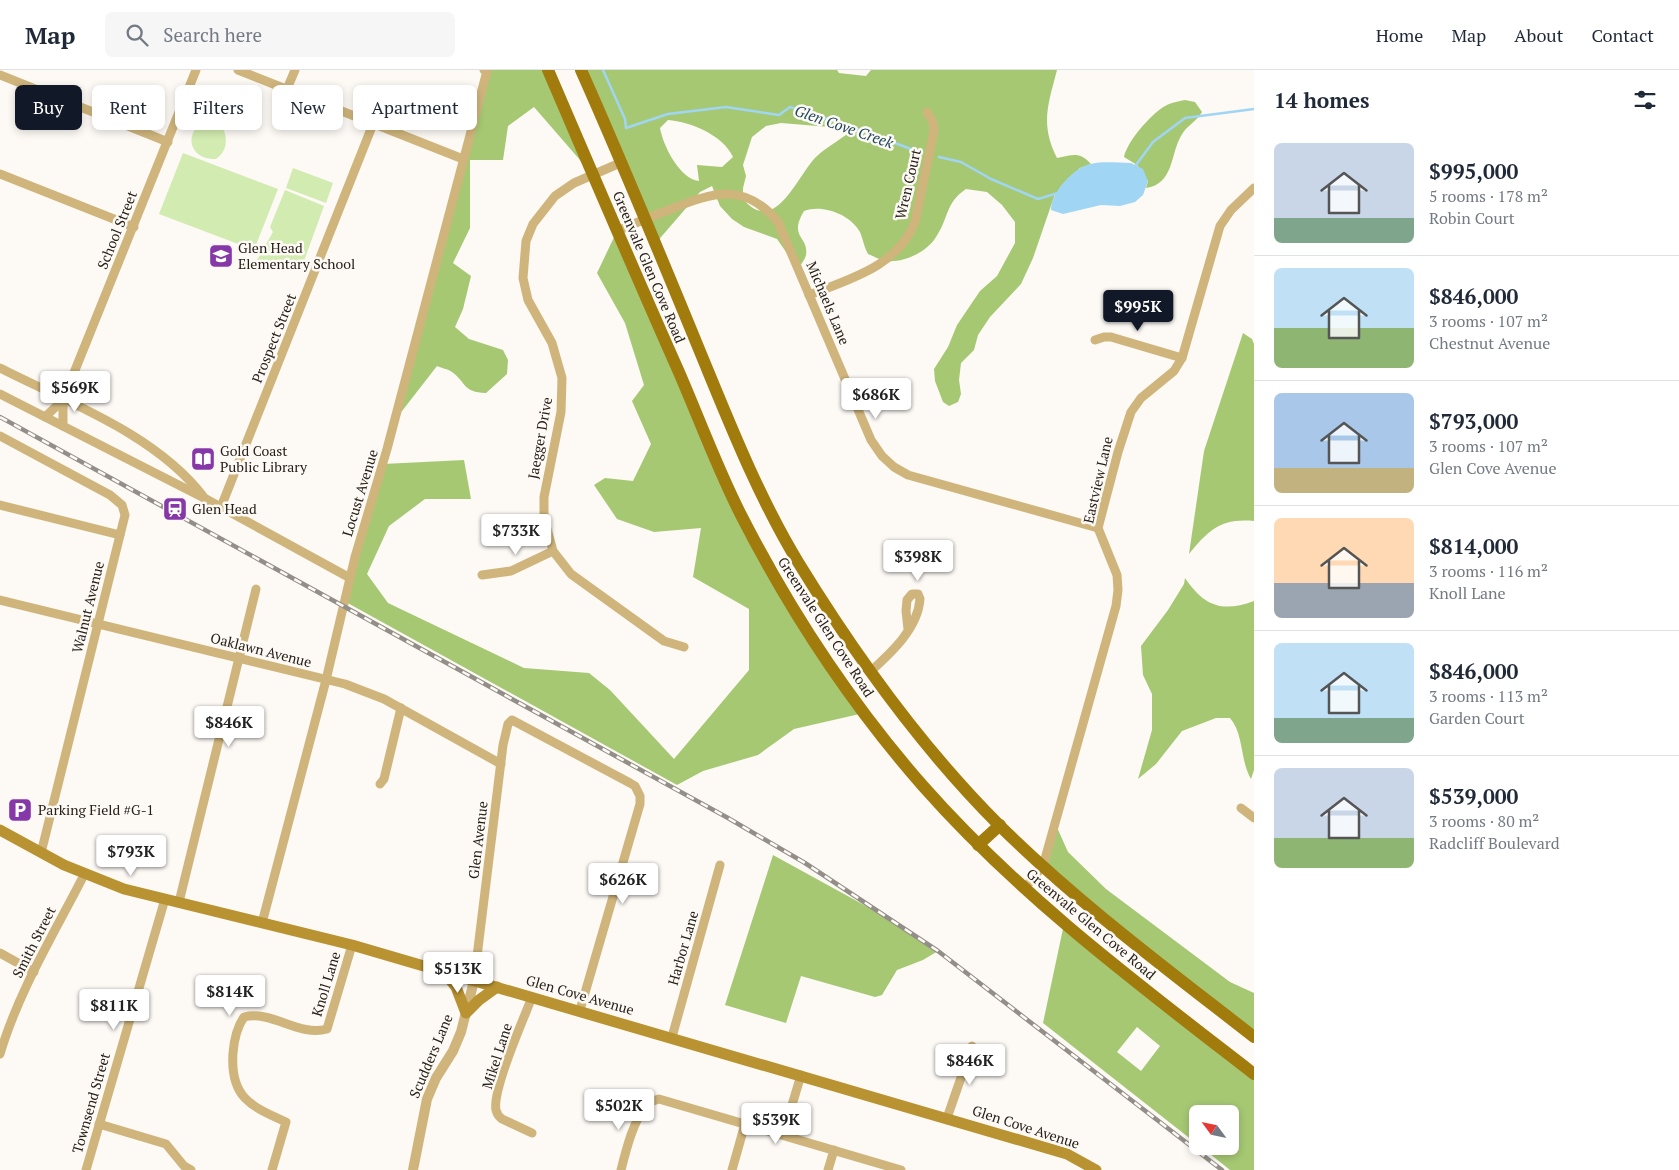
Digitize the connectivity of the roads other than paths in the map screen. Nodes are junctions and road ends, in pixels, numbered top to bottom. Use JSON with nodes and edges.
{"nodes":[{"id":1,"x":196,"y":70,"type":"edge"},
{"id":2,"x":238,"y":70,"type":"edge"},
{"id":3,"x":295,"y":70,"type":"edge"},
{"id":4,"x":548,"y":70,"type":"edge"},
{"id":5,"x":582,"y":70,"type":"edge"},
{"id":6,"x":485,"y":71,"type":"edge"},
{"id":7,"x":0,"y":75,"type":"edge"},
{"id":8,"x":277,"y":85,"type":"edge"},
{"id":9,"x":289,"y":85,"type":"edge"},
{"id":10,"x":927,"y":112,"type":"dead end"},
{"id":11,"x":371,"y":130,"type":"edge"},
{"id":12,"x":388,"y":130,"type":"edge"},
{"id":13,"x":168,"y":142,"type":"junction"},
{"id":14,"x":463,"y":159,"type":"junction"},
{"id":15,"x":620,"y":163,"type":"junction"},
{"id":16,"x":0,"y":174,"type":"edge"},
{"id":17,"x":593,"y":175,"type":"junction"},
{"id":18,"x":1254,"y":188,"type":"edge"},
{"id":19,"x":645,"y":220,"type":"junction"},
{"id":20,"x":134,"y":227,"type":"junction"},
{"id":21,"x":617,"y":231,"type":"junction"},
{"id":22,"x":809,"y":295,"type":"junction"},
{"id":23,"x":1096,"y":340,"type":"dead end"},
{"id":24,"x":1182,"y":358,"type":"junction"},
{"id":25,"x":0,"y":368,"type":"edge"},
{"id":26,"x":0,"y":394,"type":"edge"},
{"id":27,"x":64,"y":400,"type":"junction"},
{"id":28,"x":45,"y":417,"type":"junction"},
{"id":29,"x":63,"y":426,"type":"junction"},
{"id":30,"x":0,"y":436,"type":"edge"},
{"id":31,"x":206,"y":499,"type":"junction"},
{"id":32,"x":0,"y":505,"type":"edge"},
{"id":33,"x":221,"y":507,"type":"junction"},
{"id":34,"x":1098,"y":528,"type":"junction"},
{"id":35,"x":120,"y":535,"type":"junction"},
{"id":36,"x":553,"y":551,"type":"junction"},
{"id":37,"x":482,"y":575,"type":"dead end"},
{"id":38,"x":350,"y":578,"type":"junction"},
{"id":39,"x":256,"y":589,"type":"dead end"},
{"id":40,"x":0,"y":600,"type":"edge"},
{"id":41,"x":97,"y":624,"type":"junction"},
{"id":42,"x":908,"y":629,"type":"dead end"},
{"id":43,"x":684,"y":647,"type":"dead end"},
{"id":44,"x":239,"y":659,"type":"junction"},
{"id":45,"x":871,"y":671,"type":"junction"},
{"id":46,"x":326,"y":680,"type":"junction"},
{"id":47,"x":401,"y":708,"type":"junction"},
{"id":48,"x":501,"y":764,"type":"junction"},
{"id":49,"x":380,"y":784,"type":"dead end"},
{"id":50,"x":1241,"y":808,"type":"dead end"},
{"id":51,"x":1254,"y":818,"type":"edge"},
{"id":52,"x":1000,"y":825,"type":"junction"},
{"id":53,"x":0,"y":830,"type":"edge"},
{"id":54,"x":978,"y":845,"type":"junction"},
{"id":55,"x":41,"y":853,"type":"junction"},
{"id":56,"x":720,"y":865,"type":"dead end"},
{"id":57,"x":1043,"y":866,"type":"junction"},
{"id":58,"x":85,"y":873,"type":"junction"},
{"id":59,"x":1024,"y":889,"type":"junction"},
{"id":60,"x":165,"y":899,"type":"junction"},
{"id":61,"x":178,"y":902,"type":"junction"},
{"id":62,"x":262,"y":923,"type":"junction"},
{"id":63,"x":352,"y":945,"type":"junction"},
{"id":64,"x":0,"y":953,"type":"edge"},
{"id":65,"x":34,"y":972,"type":"junction"},
{"id":66,"x":444,"y":972,"type":"junction"},
{"id":67,"x":474,"y":981,"type":"junction"},
{"id":68,"x":497,"y":987,"type":"junction"},
{"id":69,"x":532,"y":997,"type":"junction"},
{"id":70,"x":580,"y":1010,"type":"junction"},
{"id":71,"x":466,"y":1013,"type":"junction"},
{"id":72,"x":672,"y":1037,"type":"junction"},
{"id":73,"x":1254,"y":1038,"type":"edge"},
{"id":74,"x":972,"y":1046,"type":"dead end"},
{"id":75,"x":0,"y":1054,"type":"edge"},
{"id":76,"x":1254,"y":1074,"type":"edge"},
{"id":77,"x":801,"y":1075,"type":"junction"},
{"id":78,"x":947,"y":1118,"type":"junction"},
{"id":79,"x":99,"y":1124,"type":"junction"},
{"id":80,"x":745,"y":1124,"type":"junction"},
{"id":81,"x":532,"y":1132,"type":"dead end"},
{"id":82,"x":783,"y":1135,"type":"junction"},
{"id":83,"x":834,"y":1150,"type":"junction"},
{"id":84,"x":86,"y":1170,"type":"edge"},
{"id":85,"x":191,"y":1170,"type":"edge"},
{"id":86,"x":272,"y":1170,"type":"edge"},
{"id":87,"x":413,"y":1170,"type":"edge"},
{"id":88,"x":621,"y":1170,"type":"edge"},
{"id":89,"x":732,"y":1170,"type":"edge"},
{"id":90,"x":828,"y":1170,"type":"edge"},
{"id":91,"x":901,"y":1170,"type":"edge"},
{"id":92,"x":1096,"y":1170,"type":"edge"}],
"edges":[{"from":1,"to":13,"type":"street","name":"School Street"},
{"from":2,"to":8,"type":"street"},
{"from":3,"to":9,"type":"street"},
{"from":4,"to":17,"type":"main road","name":"Greenvale Glen Cove Road"},
{"from":5,"to":15,"type":"main road","name":"Greenvale Glen Cove Road"},
{"from":6,"to":14,"type":"street","name":"Locust Avenue"},
{"from":7,"to":13,"type":"street"},
{"from":10,"to":22,"type":"street","name":"Wren Court"},
{"from":11,"to":33,"type":"street","name":"Prospect Street"},
{"from":12,"to":14,"type":"street"},
{"from":13,"to":20,"type":"street","name":"School Street"},
{"from":14,"to":38,"type":"street","name":"Locust Avenue"},
{"from":15,"to":17,"type":"street","name":"Jaegger Drive"},
{"from":15,"to":19,"type":"main road","name":"Greenvale Glen Cove Road"},
{"from":16,"to":20,"type":"street"},
{"from":17,"to":21,"type":"main road","name":"Greenvale Glen Cove Road"},
{"from":17,"to":36,"type":"street","name":"Jaegger Drive"},
{"from":18,"to":24,"type":"street","name":"Eastview Lane"},
{"from":19,"to":21,"type":"street","name":"Michaels Lane"},
{"from":19,"to":22,"type":"street","name":"Michaels Lane"},
{"from":19,"to":45,"type":"main road","name":"Greenvale Glen Cove Road"},
{"from":20,"to":27,"type":"street","name":"School Street"},
{"from":21,"to":54,"type":"main road","name":"Greenvale Glen Cove Road"},
{"from":22,"to":34,"type":"street","name":"Michaels Lane"},
{"from":23,"to":24,"type":"street"},
{"from":24,"to":34,"type":"street","name":"Eastview Lane"},
{"from":25,"to":27,"type":"street"},
{"from":26,"to":28,"type":"street"},
{"from":27,"to":28,"type":"street","name":"School Street"},
{"from":27,"to":29,"type":"street","name":"School Street"},
{"from":27,"to":31,"type":"street"},
{"from":28,"to":29,"type":"street"},
{"from":29,"to":31,"type":"street"},
{"from":30,"to":35,"type":"street","name":"Walnut Avenue"},
{"from":31,"to":33,"type":"street"},
{"from":32,"to":35,"type":"street"},
{"from":33,"to":38,"type":"street"},
{"from":34,"to":57,"type":"street","name":"Eastview Lane"},
{"from":35,"to":41,"type":"street","name":"Walnut Avenue"},
{"from":36,"to":37,"type":"street"},
{"from":36,"to":43,"type":"street","name":"Jaegger Drive"},
{"from":38,"to":46,"type":"street","name":"Locust Avenue"},
{"from":39,"to":44,"type":"street"},
{"from":40,"to":41,"type":"street","name":"Oaklawn Avenue"},
{"from":41,"to":44,"type":"street","name":"Oaklawn Avenue"},
{"from":41,"to":55,"type":"street","name":"Walnut Avenue"},
{"from":42,"to":45,"type":"street"},
{"from":44,"to":46,"type":"street","name":"Oaklawn Avenue"},
{"from":44,"to":61,"type":"street"},
{"from":45,"to":52,"type":"main road","name":"Greenvale Glen Cove Road"},
{"from":46,"to":47,"type":"street","name":"Oaklawn Avenue"},
{"from":46,"to":62,"type":"street","name":"Locust Avenue"},
{"from":47,"to":48,"type":"street","name":"Oaklawn Avenue"},
{"from":47,"to":49,"type":"street"},
{"from":48,"to":67,"type":"street","name":"Glen Avenue"},
{"from":48,"to":70,"type":"street","name":"Glen Avenue"},
{"from":50,"to":51,"type":"street"},
{"from":52,"to":54,"type":"main road"},
{"from":52,"to":57,"type":"main road","name":"Greenvale Glen Cove Road"},
{"from":53,"to":55,"type":"main road","name":"Glen Cove Avenue"},
{"from":54,"to":59,"type":"main road","name":"Greenvale Glen Cove Road"},
{"from":55,"to":58,"type":"main road","name":"Glen Cove Avenue"},
{"from":56,"to":72,"type":"street","name":"Harbor Lane"},
{"from":57,"to":59,"type":"street","name":"Eastview Lane"},
{"from":57,"to":73,"type":"main road","name":"Greenvale Glen Cove Road"},
{"from":58,"to":60,"type":"main road","name":"Glen Cove Avenue"},
{"from":58,"to":65,"type":"street","name":"Smith Street"},
{"from":59,"to":76,"type":"main road","name":"Greenvale Glen Cove Road"},
{"from":60,"to":61,"type":"main road","name":"Glen Cove Avenue"},
{"from":60,"to":79,"type":"street","name":"Townsend Street"},
{"from":61,"to":62,"type":"main road","name":"Glen Cove Avenue"},
{"from":62,"to":63,"type":"main road","name":"Glen Cove Avenue"},
{"from":63,"to":66,"type":"main road","name":"Glen Cove Avenue"},
{"from":63,"to":86,"type":"street","name":"Knoll Lane"},
{"from":64,"to":65,"type":"street"},
{"from":65,"to":75,"type":"street","name":"Smith Street"},
{"from":66,"to":67,"type":"main road","name":"Glen Cove Avenue"},
{"from":66,"to":71,"type":"main road","name":"Scudders Lane"},
{"from":67,"to":68,"type":"main road","name":"Glen Cove Avenue"},
{"from":67,"to":71,"type":"street","name":"Scudders Lane"},
{"from":68,"to":69,"type":"main road","name":"Glen Cove Avenue"},
{"from":68,"to":71,"type":"main road","name":"Scudders Lane"},
{"from":69,"to":70,"type":"main road","name":"Glen Cove Avenue"},
{"from":69,"to":81,"type":"street","name":"Mikel Lane"},
{"from":70,"to":72,"type":"main road","name":"Glen Cove Avenue"},
{"from":71,"to":87,"type":"street","name":"Scudders Lane"},
{"from":72,"to":77,"type":"main road","name":"Glen Cove Avenue"},
{"from":74,"to":78,"type":"street"},
{"from":77,"to":78,"type":"main road","name":"Glen Cove Avenue"},
{"from":77,"to":82,"type":"street"},
{"from":78,"to":92,"type":"main road","name":"Glen Cove Avenue"},
{"from":79,"to":84,"type":"street","name":"Townsend Street"},
{"from":79,"to":85,"type":"street"},
{"from":80,"to":82,"type":"street"},
{"from":80,"to":88,"type":"street"},
{"from":80,"to":89,"type":"street"},
{"from":82,"to":83,"type":"street"},
{"from":83,"to":90,"type":"street"},
{"from":83,"to":91,"type":"street"}]}
